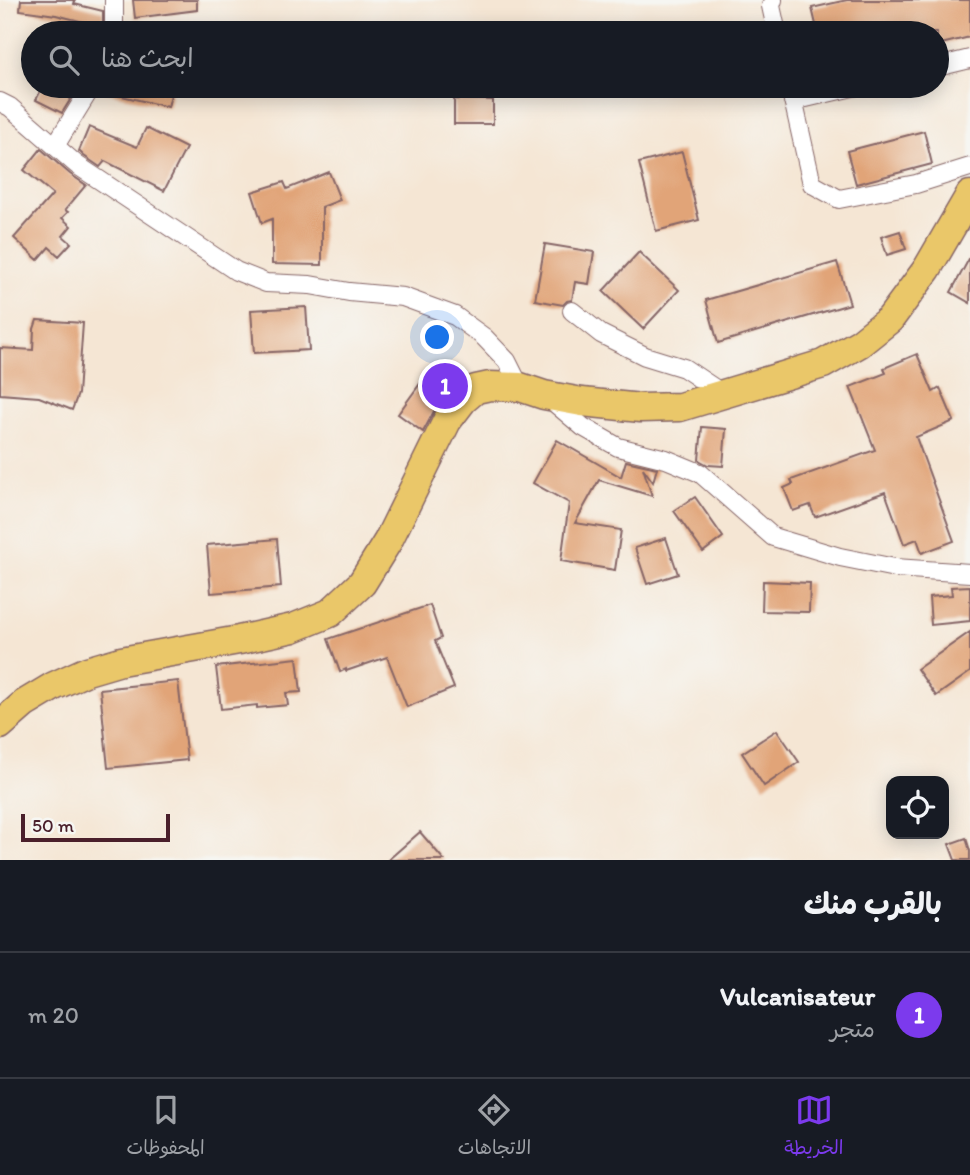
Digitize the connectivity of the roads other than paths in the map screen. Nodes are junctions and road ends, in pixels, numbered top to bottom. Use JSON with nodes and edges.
{"nodes":[{"id":1,"x":114,"y":0,"type":"edge"},
{"id":2,"x":773,"y":0,"type":"edge"},
{"id":3,"x":114,"y":21,"type":"edge"},
{"id":4,"x":774,"y":21,"type":"edge"},
{"id":5,"x":970,"y":60,"type":"edge"},
{"id":6,"x":949,"y":64,"type":"edge"},
{"id":7,"x":85,"y":98,"type":"edge"},
{"id":8,"x":793,"y":98,"type":"edge"},
{"id":9,"x":0,"y":102,"type":"edge"},
{"id":10,"x":55,"y":146,"type":"junction"},
{"id":11,"x":970,"y":167,"type":"edge"},
{"id":12,"x":970,"y":195,"type":"edge"},
{"id":13,"x":572,"y":311,"type":"dead end"},
{"id":14,"x":532,"y":391,"type":"junction"},
{"id":15,"x":723,"y":394,"type":"junction"},
{"id":16,"x":970,"y":573,"type":"edge"},
{"id":17,"x":0,"y":725,"type":"edge"}],
"edges":[{"from":1,"to":3,"type":"street"},
{"from":2,"to":4,"type":"street"},
{"from":5,"to":6,"type":"street"},
{"from":7,"to":10,"type":"street"},
{"from":8,"to":11,"type":"street"},
{"from":9,"to":10,"type":"street"},
{"from":10,"to":14,"type":"street"},
{"from":12,"to":15,"type":"main road"},
{"from":13,"to":15,"type":"street"},
{"from":14,"to":15,"type":"main road"},
{"from":14,"to":16,"type":"street"},
{"from":14,"to":17,"type":"main road"}]}
